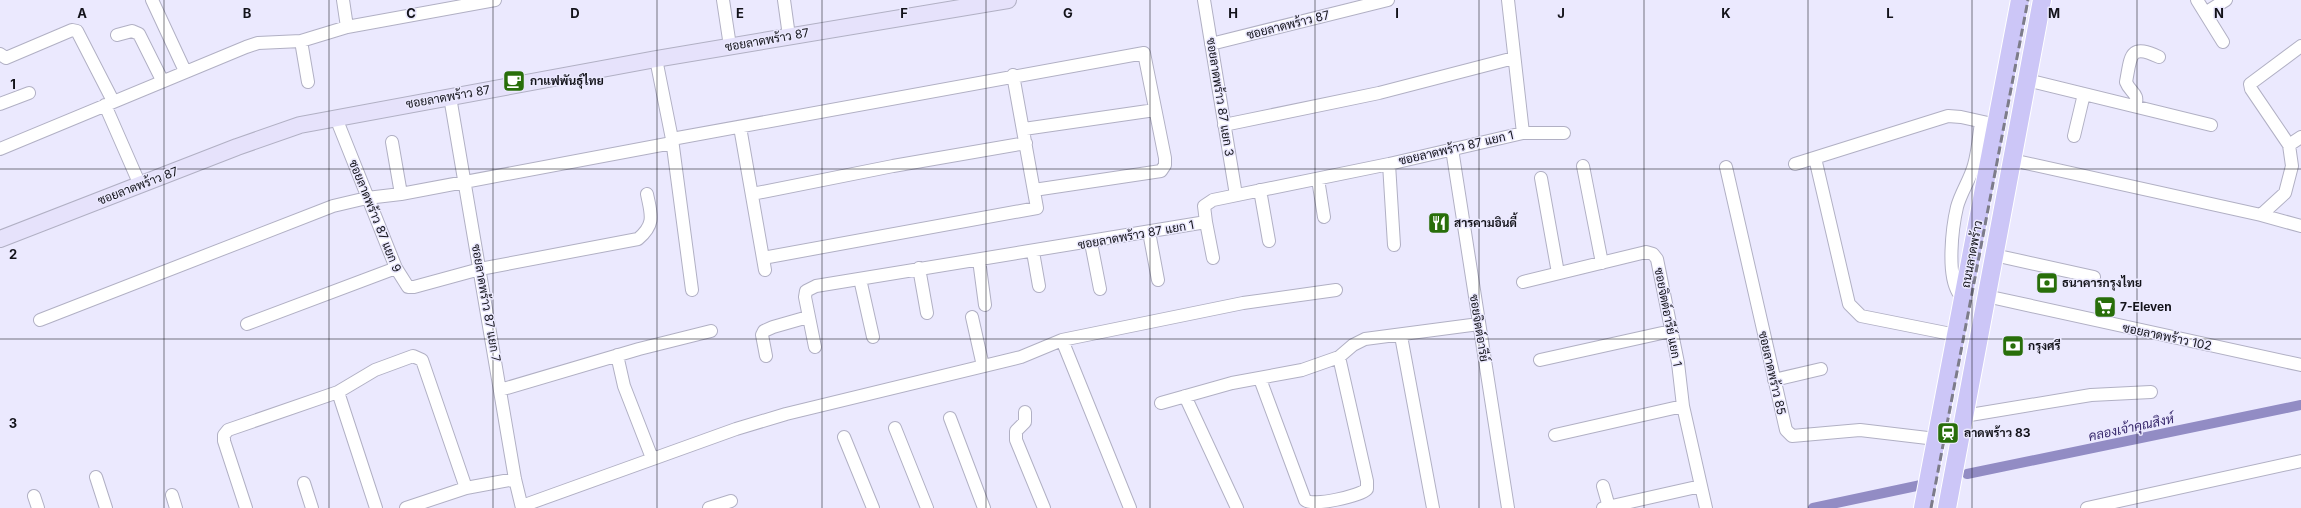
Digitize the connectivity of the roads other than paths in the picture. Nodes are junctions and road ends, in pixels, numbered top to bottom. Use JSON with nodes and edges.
{"nodes":[{"id":1,"x":152,"y":0,"type":"edge"},
{"id":2,"x":343,"y":0,"type":"edge"},
{"id":3,"x":495,"y":0,"type":"edge"},
{"id":4,"x":722,"y":0,"type":"edge"},
{"id":5,"x":784,"y":0,"type":"edge"},
{"id":6,"x":1008,"y":0,"type":"edge"},
{"id":7,"x":1204,"y":0,"type":"edge"},
{"id":8,"x":1388,"y":0,"type":"edge"},
{"id":9,"x":1508,"y":0,"type":"edge"},
{"id":10,"x":2020,"y":0,"type":"edge"},
{"id":11,"x":2042,"y":0,"type":"edge"},
{"id":12,"x":2197,"y":0,"type":"edge"},
{"id":13,"x":2226,"y":0,"type":"edge"},
{"id":14,"x":981,"y":3,"type":"edge"},
{"id":15,"x":2205,"y":13,"type":"junction"},
{"id":16,"x":347,"y":27,"type":"junction"},
{"id":17,"x":117,"y":35,"type":"dead end"},
{"id":18,"x":789,"y":36,"type":"junction"},
{"id":19,"x":301,"y":41,"type":"junction"},
{"id":20,"x":2223,"y":42,"type":"dead end"},
{"id":21,"x":1211,"y":44,"type":"junction"},
{"id":22,"x":730,"y":46,"type":"junction"},
{"id":23,"x":2301,"y":46,"type":"edge"},
{"id":24,"x":0,"y":54,"type":"edge"},
{"id":25,"x":2160,"y":57,"type":"dead end"},
{"id":26,"x":1514,"y":58,"type":"junction"},
{"id":27,"x":656,"y":59,"type":"junction"},
{"id":28,"x":185,"y":71,"type":"junction"},
{"id":29,"x":1013,"y":75,"type":"junction"},
{"id":30,"x":162,"y":80,"type":"junction"},
{"id":31,"x":2027,"y":80,"type":"junction"},
{"id":32,"x":308,"y":82,"type":"dead end"},
{"id":33,"x":29,"y":93,"type":"dead end"},
{"id":34,"x":2084,"y":94,"type":"junction"},
{"id":35,"x":450,"y":97,"type":"junction"},
{"id":36,"x":1,"y":100,"type":"edge"},
{"id":37,"x":109,"y":103,"type":"junction"},
{"id":38,"x":2135,"y":106,"type":"junction"},
{"id":39,"x":1155,"y":110,"type":"junction"},
{"id":40,"x":336,"y":118,"type":"junction"},
{"id":41,"x":1989,"y":124,"type":"junction"},
{"id":42,"x":1224,"y":125,"type":"junction"},
{"id":43,"x":2211,"y":125,"type":"dead end"},
{"id":44,"x":740,"y":127,"type":"junction"},
{"id":45,"x":1024,"y":129,"type":"junction"},
{"id":46,"x":1523,"y":133,"type":"junction"},
{"id":47,"x":1564,"y":133,"type":"dead end"},
{"id":48,"x":2074,"y":136,"type":"dead end"},
{"id":49,"x":2301,"y":137,"type":"edge"},
{"id":50,"x":672,"y":141,"type":"junction"},
{"id":51,"x":392,"y":142,"type":"dead end"},
{"id":52,"x":1026,"y":143,"type":"junction"},
{"id":53,"x":2290,"y":145,"type":"junction"},
{"id":54,"x":0,"y":149,"type":"edge"},
{"id":55,"x":1452,"y":149,"type":"junction"},
{"id":56,"x":1815,"y":158,"type":"junction"},
{"id":57,"x":2012,"y":160,"type":"junction"},
{"id":58,"x":1389,"y":164,"type":"junction"},
{"id":59,"x":1795,"y":164,"type":"dead end"},
{"id":60,"x":1583,"y":166,"type":"dead end"},
{"id":61,"x":1726,"y":167,"type":"dead end"},
{"id":62,"x":1541,"y":178,"type":"dead end"},
{"id":63,"x":1318,"y":179,"type":"junction"},
{"id":64,"x":464,"y":181,"type":"junction"},
{"id":65,"x":140,"y":185,"type":"junction"},
{"id":66,"x":1034,"y":190,"type":"junction"},
{"id":67,"x":1260,"y":190,"type":"junction"},
{"id":68,"x":401,"y":194,"type":"junction"},
{"id":69,"x":647,"y":194,"type":"dead end"},
{"id":70,"x":752,"y":194,"type":"junction"},
{"id":71,"x":1236,"y":195,"type":"junction"},
{"id":72,"x":367,"y":198,"type":"junction"},
{"id":73,"x":2260,"y":215,"type":"junction"},
{"id":74,"x":1324,"y":217,"type":"dead end"},
{"id":75,"x":1206,"y":222,"type":"junction"},
{"id":76,"x":2301,"y":226,"type":"edge"},
{"id":77,"x":1149,"y":232,"type":"junction"},
{"id":78,"x":0,"y":239,"type":"edge"},
{"id":79,"x":1269,"y":241,"type":"dead end"},
{"id":80,"x":1091,"y":243,"type":"junction"},
{"id":81,"x":1394,"y":245,"type":"dead end"},
{"id":82,"x":1033,"y":252,"type":"junction"},
{"id":83,"x":1994,"y":255,"type":"junction"},
{"id":84,"x":1213,"y":258,"type":"dead end"},
{"id":85,"x":979,"y":260,"type":"junction"},
{"id":86,"x":1602,"y":263,"type":"junction"},
{"id":87,"x":396,"y":268,"type":"junction"},
{"id":88,"x":919,"y":268,"type":"junction"},
{"id":89,"x":480,"y":269,"type":"junction"},
{"id":90,"x":1558,"y":273,"type":"junction"},
{"id":91,"x":2094,"y":277,"type":"dead end"},
{"id":92,"x":860,"y":279,"type":"junction"},
{"id":93,"x":1158,"y":280,"type":"dead end"},
{"id":94,"x":1523,"y":282,"type":"dead end"},
{"id":95,"x":1039,"y":286,"type":"dead end"},
{"id":96,"x":1100,"y":289,"type":"dead end"},
{"id":97,"x":692,"y":290,"type":"dead end"},
{"id":98,"x":1336,"y":290,"type":"dead end"},
{"id":99,"x":1986,"y":296,"type":"junction"},
{"id":100,"x":985,"y":305,"type":"dead end"},
{"id":101,"x":927,"y":313,"type":"dead end"},
{"id":102,"x":808,"y":317,"type":"junction"},
{"id":103,"x":972,"y":317,"type":"dead end"},
{"id":104,"x":40,"y":320,"type":"dead end"},
{"id":105,"x":248,"y":324,"type":"dead end"},
{"id":106,"x":1478,"y":324,"type":"junction"},
{"id":107,"x":711,"y":331,"type":"dead end"},
{"id":108,"x":1670,"y":331,"type":"junction"},
{"id":109,"x":1956,"y":335,"type":"junction"},
{"id":110,"x":1401,"y":336,"type":"junction"},
{"id":111,"x":872,"y":337,"type":"dead end"},
{"id":112,"x":1062,"y":340,"type":"junction"},
{"id":113,"x":815,"y":347,"type":"dead end"},
{"id":114,"x":617,"y":355,"type":"junction"},
{"id":115,"x":766,"y":356,"type":"dead end"},
{"id":116,"x":1339,"y":357,"type":"junction"},
{"id":117,"x":1540,"y":360,"type":"dead end"},
{"id":118,"x":2301,"y":365,"type":"edge"},
{"id":119,"x":983,"y":366,"type":"junction"},
{"id":120,"x":1821,"y":369,"type":"dead end"},
{"id":121,"x":1260,"y":379,"type":"junction"},
{"id":122,"x":1774,"y":380,"type":"junction"},
{"id":123,"x":500,"y":390,"type":"junction"},
{"id":124,"x":338,"y":392,"type":"junction"},
{"id":125,"x":2151,"y":392,"type":"dead end"},
{"id":126,"x":1185,"y":396,"type":"junction"},
{"id":127,"x":1161,"y":402,"type":"dead end"},
{"id":128,"x":1682,"y":406,"type":"junction"},
{"id":129,"x":1025,"y":412,"type":"dead end"},
{"id":130,"x":1964,"y":416,"type":"junction"},
{"id":131,"x":950,"y":418,"type":"dead end"},
{"id":132,"x":895,"y":428,"type":"dead end"},
{"id":133,"x":1555,"y":435,"type":"dead end"},
{"id":134,"x":844,"y":437,"type":"dead end"},
{"id":135,"x":1936,"y":439,"type":"junction"},
{"id":136,"x":652,"y":458,"type":"junction"},
{"id":137,"x":2301,"y":460,"type":"edge"},
{"id":138,"x":96,"y":477,"type":"dead end"},
{"id":139,"x":515,"y":479,"type":"junction"},
{"id":140,"x":304,"y":483,"type":"dead end"},
{"id":141,"x":1603,"y":486,"type":"dead end"},
{"id":142,"x":1701,"y":486,"type":"junction"},
{"id":143,"x":466,"y":488,"type":"junction"},
{"id":144,"x":172,"y":495,"type":"dead end"},
{"id":145,"x":34,"y":496,"type":"dead end"},
{"id":146,"x":731,"y":501,"type":"dead end"},
{"id":147,"x":522,"y":507,"type":"edge"},
{"id":148,"x":1606,"y":507,"type":"edge"},
{"id":149,"x":38,"y":508,"type":"edge"},
{"id":150,"x":106,"y":508,"type":"edge"},
{"id":151,"x":176,"y":508,"type":"edge"},
{"id":152,"x":246,"y":508,"type":"edge"},
{"id":153,"x":312,"y":508,"type":"edge"},
{"id":154,"x":376,"y":508,"type":"edge"},
{"id":155,"x":406,"y":508,"type":"edge"},
{"id":156,"x":709,"y":508,"type":"edge"},
{"id":157,"x":873,"y":508,"type":"edge"},
{"id":158,"x":927,"y":508,"type":"edge"},
{"id":159,"x":984,"y":508,"type":"edge"},
{"id":160,"x":1044,"y":508,"type":"edge"},
{"id":161,"x":1130,"y":508,"type":"edge"},
{"id":162,"x":1237,"y":508,"type":"edge"},
{"id":163,"x":1434,"y":508,"type":"edge"},
{"id":164,"x":1508,"y":508,"type":"edge"},
{"id":165,"x":1706,"y":508,"type":"edge"},
{"id":166,"x":1923,"y":508,"type":"edge"},
{"id":167,"x":1947,"y":508,"type":"edge"},
{"id":168,"x":2087,"y":508,"type":"edge"}],
"edges":[{"from":1,"to":28,"type":"street"},
{"from":2,"to":16,"type":"street"},
{"from":3,"to":16,"type":"street"},
{"from":4,"to":22,"type":"street"},
{"from":5,"to":18,"type":"street"},
{"from":6,"to":14,"type":"street","name":"ซอยลาดพร้าว 87"},
{"from":7,"to":21,"type":"street","name":"ซอยลาดพร้าว 87 แยก 3"},
{"from":8,"to":21,"type":"street","name":"ซอยลาดพร้าว 87"},
{"from":9,"to":26,"type":"street","name":"ซอยลาดพร้าว 87 แยก 1"},
{"from":10,"to":41,"type":"main road","name":"ถนนลาดพร้าว"},
{"from":11,"to":31,"type":"main road","name":"ถนนลาดพร้าว"},
{"from":12,"to":15,"type":"street"},
{"from":13,"to":15,"type":"street"},
{"from":14,"to":18,"type":"street","name":"ซอยลาดพร้าว 87"},
{"from":15,"to":20,"type":"street"},
{"from":16,"to":19,"type":"street"},
{"from":17,"to":30,"type":"street"},
{"from":18,"to":22,"type":"street","name":"ซอยลาดพร้าว 87"},
{"from":19,"to":28,"type":"street"},
{"from":19,"to":32,"type":"street"},
{"from":21,"to":42,"type":"street","name":"ซอยลาดพร้าว 87 แยก 3"},
{"from":22,"to":27,"type":"street","name":"ซอยลาดพร้าว 87"},
{"from":23,"to":53,"type":"street"},
{"from":24,"to":37,"type":"street"},
{"from":25,"to":38,"type":"street"},
{"from":26,"to":42,"type":"street"},
{"from":26,"to":46,"type":"street","name":"ซอยลาดพร้าว 87 แยก 1"},
{"from":27,"to":35,"type":"street","name":"ซอยลาดพร้าว 87"},
{"from":27,"to":50,"type":"street"},
{"from":28,"to":30,"type":"street"},
{"from":29,"to":39,"type":"street"},
{"from":29,"to":44,"type":"street"},
{"from":29,"to":45,"type":"street"},
{"from":30,"to":37,"type":"street"},
{"from":31,"to":34,"type":"street"},
{"from":31,"to":57,"type":"main road","name":"ถนนลาดพร้าว"},
{"from":33,"to":36,"type":"street"},
{"from":34,"to":38,"type":"street"},
{"from":34,"to":48,"type":"street"},
{"from":35,"to":40,"type":"street","name":"ซอยลาดพร้าว 87"},
{"from":35,"to":64,"type":"street","name":"ซอยลาดพร้าว 87 แยก 7"},
{"from":37,"to":54,"type":"street"},
{"from":37,"to":65,"type":"street"},
{"from":38,"to":43,"type":"street"},
{"from":39,"to":45,"type":"street"},
{"from":39,"to":66,"type":"street"},
{"from":40,"to":65,"type":"street","name":"ซอยลาดพร้าว 87"},
{"from":40,"to":72,"type":"street","name":"ซอยลาดพร้าว 87 แยก 9"},
{"from":41,"to":56,"type":"street"},
{"from":41,"to":109,"type":"main road","name":"ถนนลาดพร้าว"},
{"from":42,"to":71,"type":"street","name":"ซอยลาดพร้าว 87 แยก 3"},
{"from":44,"to":50,"type":"street"},
{"from":44,"to":70,"type":"street"},
{"from":45,"to":52,"type":"street"},
{"from":46,"to":47,"type":"street","name":"ซอยลาดพร้าว 87 แยก 1"},
{"from":46,"to":55,"type":"street","name":"ซอยลาดพร้าว 87 แยก 1"},
{"from":49,"to":53,"type":"street"},
{"from":50,"to":64,"type":"street"},
{"from":50,"to":97,"type":"street"},
{"from":51,"to":68,"type":"street"},
{"from":52,"to":66,"type":"street"},
{"from":52,"to":70,"type":"street"},
{"from":53,"to":73,"type":"street"},
{"from":55,"to":58,"type":"street","name":"ซอยลาดพร้าว 87 แยก 1"},
{"from":55,"to":106,"type":"street","name":"ซอยจิตต์อารีย์"},
{"from":56,"to":59,"type":"street"},
{"from":56,"to":109,"type":"street"},
{"from":57,"to":73,"type":"street"},
{"from":57,"to":83,"type":"main road","name":"ถนนลาดพร้าว"},
{"from":58,"to":63,"type":"street","name":"ซอยลาดพร้าว 87 แยก 1"},
{"from":58,"to":81,"type":"street"},
{"from":60,"to":86,"type":"street"},
{"from":61,"to":122,"type":"street","name":"ซอยลาดพร้าว 85"},
{"from":62,"to":90,"type":"street"},
{"from":63,"to":67,"type":"street","name":"ซอยลาดพร้าว 87 แยก 1"},
{"from":63,"to":74,"type":"street"},
{"from":64,"to":68,"type":"street"},
{"from":64,"to":89,"type":"street","name":"ซอยลาดพร้าว 87 แยก 7"},
{"from":65,"to":78,"type":"street","name":"ซอยลาดพร้าว 87"},
{"from":66,"to":70,"type":"street"},
{"from":67,"to":71,"type":"street","name":"ซอยลาดพร้าว 87 แยก 1"},
{"from":67,"to":79,"type":"street"},
{"from":68,"to":72,"type":"street"},
{"from":69,"to":89,"type":"street","name":"ซอยลาดพร้าว 87 แยก 9"},
{"from":71,"to":75,"type":"street","name":"ซอยลาดพร้าว 87 แยก 1"},
{"from":72,"to":87,"type":"street","name":"ซอยลาดพร้าว 87 แยก 9"},
{"from":72,"to":104,"type":"street"},
{"from":73,"to":76,"type":"street"},
{"from":75,"to":77,"type":"street","name":"ซอยลาดพร้าว 87 แยก 1"},
{"from":75,"to":84,"type":"street"},
{"from":77,"to":80,"type":"street","name":"ซอยลาดพร้าว 87 แยก 1"},
{"from":77,"to":93,"type":"street"},
{"from":80,"to":82,"type":"street","name":"ซอยลาดพร้าว 87 แยก 1"},
{"from":80,"to":96,"type":"street"},
{"from":82,"to":85,"type":"street","name":"ซอยลาดพร้าว 87 แยก 1"},
{"from":82,"to":95,"type":"street"},
{"from":83,"to":91,"type":"street"},
{"from":83,"to":99,"type":"main road","name":"ถนนลาดพร้าว"},
{"from":85,"to":88,"type":"street","name":"ซอยลาดพร้าว 87 แยก 1"},
{"from":85,"to":100,"type":"street"},
{"from":86,"to":90,"type":"street","name":"ซอยจิตต์อารีย์ แยก 1"},
{"from":86,"to":108,"type":"street","name":"ซอยจิตต์อารีย์ แยก 1"},
{"from":87,"to":89,"type":"street","name":"ซอยลาดพร้าว 87 แยก 9"},
{"from":87,"to":105,"type":"street"},
{"from":88,"to":92,"type":"street","name":"ซอยลาดพร้าว 87 แยก 1"},
{"from":88,"to":101,"type":"street"},
{"from":89,"to":123,"type":"street","name":"ซอยลาดพร้าว 87 แยก 7"},
{"from":90,"to":94,"type":"street","name":"ซอยจิตต์อารีย์ แยก 1"},
{"from":92,"to":102,"type":"street","name":"ซอยลาดพร้าว 87 แยก 1"},
{"from":92,"to":111,"type":"street"},
{"from":98,"to":112,"type":"street"},
{"from":99,"to":118,"type":"street","name":"ซอยลาดพร้าว 102"},
{"from":99,"to":130,"type":"main road","name":"ถนนลาดพร้าว"},
{"from":102,"to":113,"type":"street","name":"ซอยลาดพร้าว 87 แยก 1"},
{"from":102,"to":115,"type":"street"},
{"from":103,"to":119,"type":"street"},
{"from":106,"to":110,"type":"street"},
{"from":106,"to":164,"type":"street","name":"ซอยจิตต์อารีย์"},
{"from":107,"to":114,"type":"street"},
{"from":108,"to":117,"type":"street"},
{"from":108,"to":128,"type":"street","name":"ซอยจิตต์อารีย์ แยก 1"},
{"from":109,"to":135,"type":"main road","name":"ถนนลาดพร้าว"},
{"from":110,"to":116,"type":"street"},
{"from":110,"to":163,"type":"street"},
{"from":112,"to":119,"type":"street"},
{"from":112,"to":161,"type":"street"},
{"from":114,"to":123,"type":"street"},
{"from":114,"to":136,"type":"street"},
{"from":116,"to":121,"type":"street"},
{"from":116,"to":121,"type":"street"},
{"from":119,"to":136,"type":"street"},
{"from":120,"to":122,"type":"street"},
{"from":121,"to":126,"type":"street"},
{"from":122,"to":135,"type":"street","name":"ซอยลาดพร้าว 85"},
{"from":123,"to":139,"type":"street","name":"ซอยลาดพร้าว 87 แยก 7"},
{"from":124,"to":143,"type":"street"},
{"from":124,"to":152,"type":"street"},
{"from":124,"to":154,"type":"street"},
{"from":125,"to":130,"type":"street"},
{"from":126,"to":127,"type":"street"},
{"from":126,"to":162,"type":"street"},
{"from":128,"to":133,"type":"street"},
{"from":128,"to":142,"type":"street","name":"ซอยจิตต์อารีย์ แยก 1"},
{"from":129,"to":160,"type":"street"},
{"from":130,"to":167,"type":"main road","name":"ถนนลาดพร้าว"},
{"from":131,"to":159,"type":"street"},
{"from":132,"to":158,"type":"street"},
{"from":134,"to":157,"type":"street"},
{"from":135,"to":166,"type":"main road","name":"ถนนลาดพร้าว"},
{"from":136,"to":147,"type":"street"},
{"from":137,"to":168,"type":"street"},
{"from":138,"to":150,"type":"street"},
{"from":139,"to":143,"type":"street"},
{"from":139,"to":147,"type":"street","name":"ซอยลาดพร้าว 87 แยก 7"},
{"from":140,"to":153,"type":"street"},
{"from":141,"to":148,"type":"street"},
{"from":142,"to":148,"type":"street"},
{"from":142,"to":165,"type":"street","name":"ซอยจิตต์อารีย์ แยก 1"},
{"from":143,"to":155,"type":"street"},
{"from":144,"to":151,"type":"street"},
{"from":145,"to":149,"type":"street"},
{"from":146,"to":156,"type":"street"}]}
